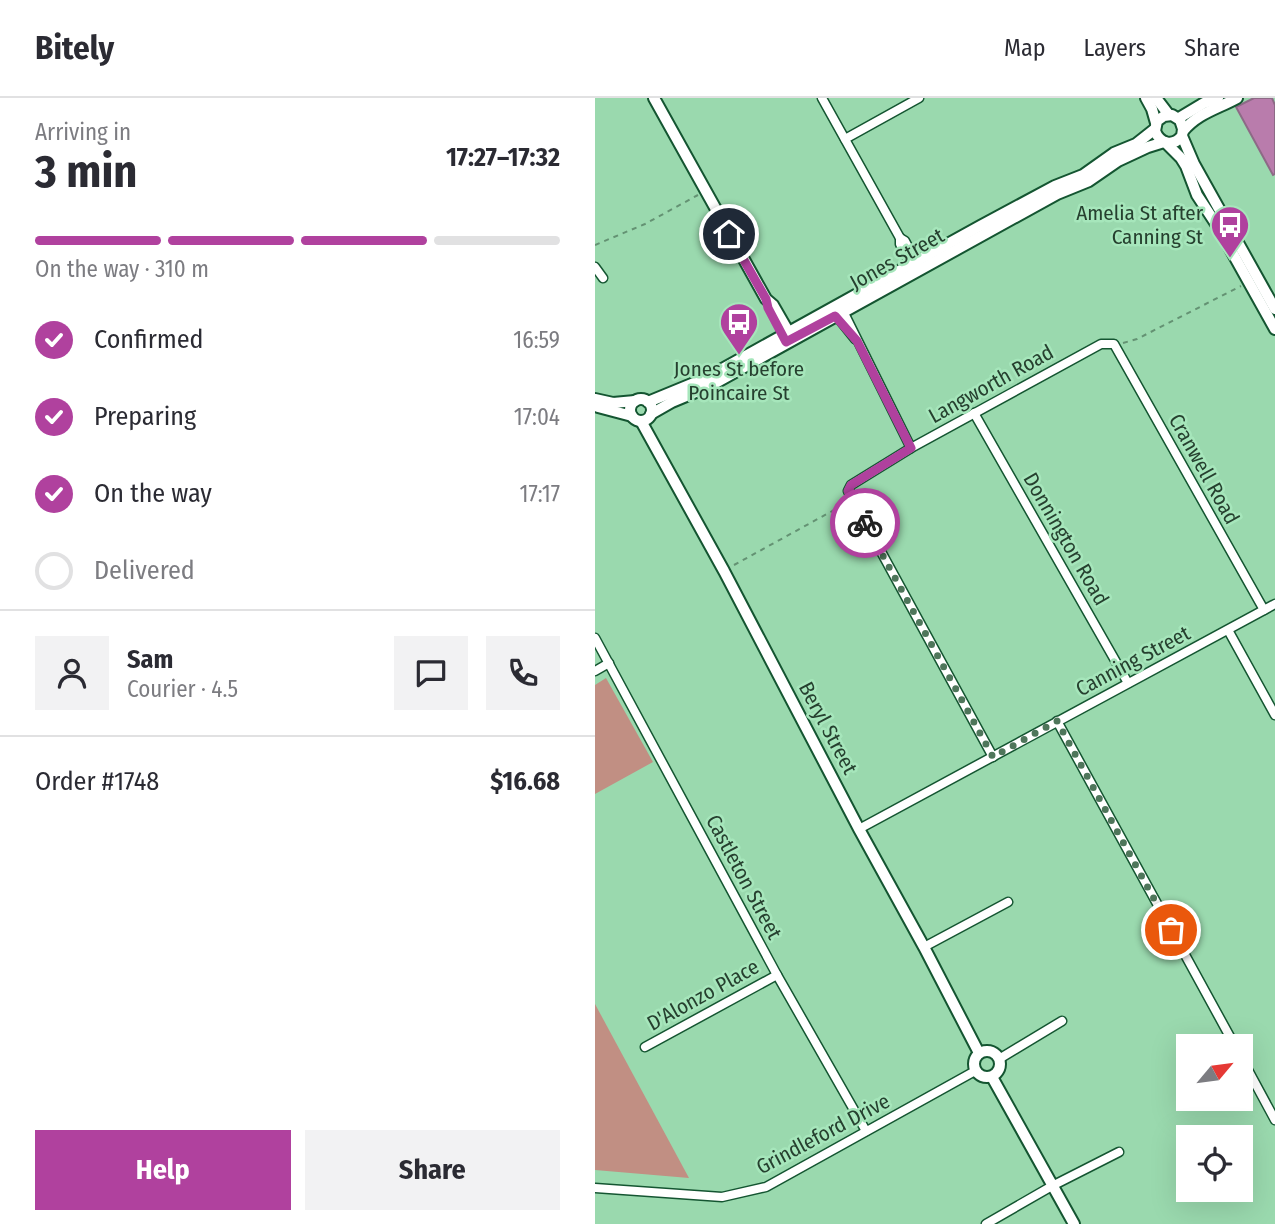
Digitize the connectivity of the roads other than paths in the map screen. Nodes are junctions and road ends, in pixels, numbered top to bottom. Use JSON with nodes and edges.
{"nodes":[{"id":1,"x":654,"y":98,"type":"edge"},
{"id":2,"x":822,"y":98,"type":"edge"},
{"id":3,"x":919,"y":98,"type":"edge"},
{"id":4,"x":1146,"y":98,"type":"edge"},
{"id":5,"x":1156,"y":98,"type":"edge"},
{"id":6,"x":1218,"y":98,"type":"edge"},
{"id":7,"x":1237,"y":98,"type":"edge"},
{"id":8,"x":1174,"y":117,"type":"junction"},
{"id":9,"x":1156,"y":126,"type":"junction"},
{"id":10,"x":1182,"y":133,"type":"junction"},
{"id":11,"x":845,"y":139,"type":"junction"},
{"id":12,"x":1165,"y":142,"type":"junction"},
{"id":13,"x":595,"y":267,"type":"edge"},
{"id":14,"x":915,"y":267,"type":"junction"},
{"id":15,"x":603,"y":278,"type":"dead end"},
{"id":16,"x":1275,"y":309,"type":"edge"},
{"id":17,"x":837,"y":310,"type":"junction"},
{"id":18,"x":1275,"y":329,"type":"edge"},
{"id":19,"x":787,"y":337,"type":"junction"},
{"id":20,"x":1114,"y":344,"type":"joint"},
{"id":21,"x":595,"y":399,"type":"edge"},
{"id":22,"x":635,"y":401,"type":"junction"},
{"id":23,"x":648,"y":402,"type":"junction"},
{"id":24,"x":595,"y":406,"type":"edge"},
{"id":25,"x":974,"y":413,"type":"junction"},
{"id":26,"x":641,"y":417,"type":"junction"},
{"id":27,"x":911,"y":448,"type":"junction"},
{"id":28,"x":1275,"y":604,"type":"edge"},
{"id":29,"x":1264,"y":610,"type":"junction"},
{"id":30,"x":1229,"y":630,"type":"junction"},
{"id":31,"x":595,"y":638,"type":"edge"},
{"id":32,"x":609,"y":663,"type":"junction"},
{"id":33,"x":595,"y":671,"type":"edge"},
{"id":34,"x":1128,"y":683,"type":"junction"},
{"id":35,"x":1275,"y":715,"type":"edge"},
{"id":36,"x":1057,"y":721,"type":"junction"},
{"id":37,"x":993,"y":757,"type":"junction"},
{"id":38,"x":859,"y":829,"type":"junction"},
{"id":39,"x":1008,"y":902,"type":"dead end"},
{"id":40,"x":924,"y":947,"type":"junction"},
{"id":41,"x":777,"y":975,"type":"junction"},
{"id":42,"x":1062,"y":1021,"type":"dead end"},
{"id":43,"x":1228,"y":1034,"type":"edge"},
{"id":44,"x":645,"y":1046,"type":"dead end"},
{"id":45,"x":979,"y":1053,"type":"junction"},
{"id":46,"x":999,"y":1059,"type":"junction"},
{"id":47,"x":975,"y":1071,"type":"junction"},
{"id":48,"x":992,"y":1077,"type":"junction"},
{"id":49,"x":1253,"y":1079,"type":"edge"},
{"id":50,"x":1275,"y":1120,"type":"edge"},
{"id":51,"x":866,"y":1131,"type":"junction"},
{"id":52,"x":1119,"y":1152,"type":"dead end"},
{"id":53,"x":1052,"y":1186,"type":"junction"},
{"id":54,"x":595,"y":1188,"type":"edge"},
{"id":55,"x":986,"y":1224,"type":"edge"},
{"id":56,"x":1074,"y":1224,"type":"edge"}],
"edges":[{"from":1,"to":19,"type":"street"},
{"from":2,"to":11,"type":"street"},
{"from":3,"to":11,"type":"street"},
{"from":4,"to":9,"type":"street"},
{"from":5,"to":8,"type":"street"},
{"from":6,"to":8,"type":"street"},
{"from":7,"to":10,"type":"street"},
{"from":8,"to":9,"type":"street"},
{"from":8,"to":10,"type":"street"},
{"from":9,"to":12,"type":"street"},
{"from":9,"to":14,"type":"street","name":"Jones Street"},
{"from":10,"to":12,"type":"street"},
{"from":10,"to":16,"type":"street"},
{"from":11,"to":14,"type":"street"},
{"from":12,"to":14,"type":"street","name":"Jones Street"},
{"from":12,"to":18,"type":"street"},
{"from":13,"to":15,"type":"street"},
{"from":14,"to":17,"type":"street","name":"Jones Street"},
{"from":17,"to":19,"type":"street","name":"Jones Street"},
{"from":17,"to":27,"type":"street"},
{"from":19,"to":23,"type":"street","name":"Jones Street"},
{"from":19,"to":26,"type":"street","name":"Jones Street"},
{"from":20,"to":25,"type":"street","name":"Langworth Road"},
{"from":20,"to":29,"type":"street","name":"Cranwell Road"},
{"from":21,"to":22,"type":"street","name":"Jones Street"},
{"from":22,"to":23,"type":"street","name":"Jones Street"},
{"from":22,"to":26,"type":"street"},
{"from":23,"to":26,"type":"street"},
{"from":24,"to":26,"type":"street"},
{"from":25,"to":27,"type":"street","name":"Langworth Road"},
{"from":25,"to":34,"type":"street","name":"Donnington Road"},
{"from":26,"to":38,"type":"street","name":"Beryl Street"},
{"from":27,"to":37,"type":"street","name":"Langworth Road"},
{"from":28,"to":29,"type":"street","name":"Canning Street"},
{"from":29,"to":30,"type":"street","name":"Canning Street"},
{"from":30,"to":34,"type":"street","name":"Canning Street"},
{"from":30,"to":35,"type":"street"},
{"from":31,"to":32,"type":"street","name":"Castleton Street"},
{"from":32,"to":33,"type":"street"},
{"from":32,"to":41,"type":"street","name":"Castleton Street"},
{"from":34,"to":36,"type":"street","name":"Canning Street"},
{"from":36,"to":37,"type":"street","name":"Canning Street"},
{"from":36,"to":43,"type":"street"},
{"from":37,"to":38,"type":"street","name":"Canning Street"},
{"from":38,"to":40,"type":"street","name":"Beryl Street"},
{"from":39,"to":40,"type":"street"},
{"from":40,"to":45,"type":"street","name":"Beryl Street"},
{"from":41,"to":44,"type":"street","name":"D'Alonzo Place"},
{"from":41,"to":51,"type":"street","name":"Castleton Street"},
{"from":42,"to":46,"type":"street"},
{"from":45,"to":46,"type":"street"},
{"from":45,"to":47,"type":"street"},
{"from":46,"to":48,"type":"street"},
{"from":47,"to":48,"type":"street"},
{"from":47,"to":51,"type":"street","name":"Grindleford Drive"},
{"from":48,"to":53,"type":"street"},
{"from":49,"to":50,"type":"street"},
{"from":51,"to":54,"type":"street","name":"Grindleford Drive"},
{"from":52,"to":53,"type":"street"},
{"from":53,"to":55,"type":"street"},
{"from":53,"to":56,"type":"street"}]}
